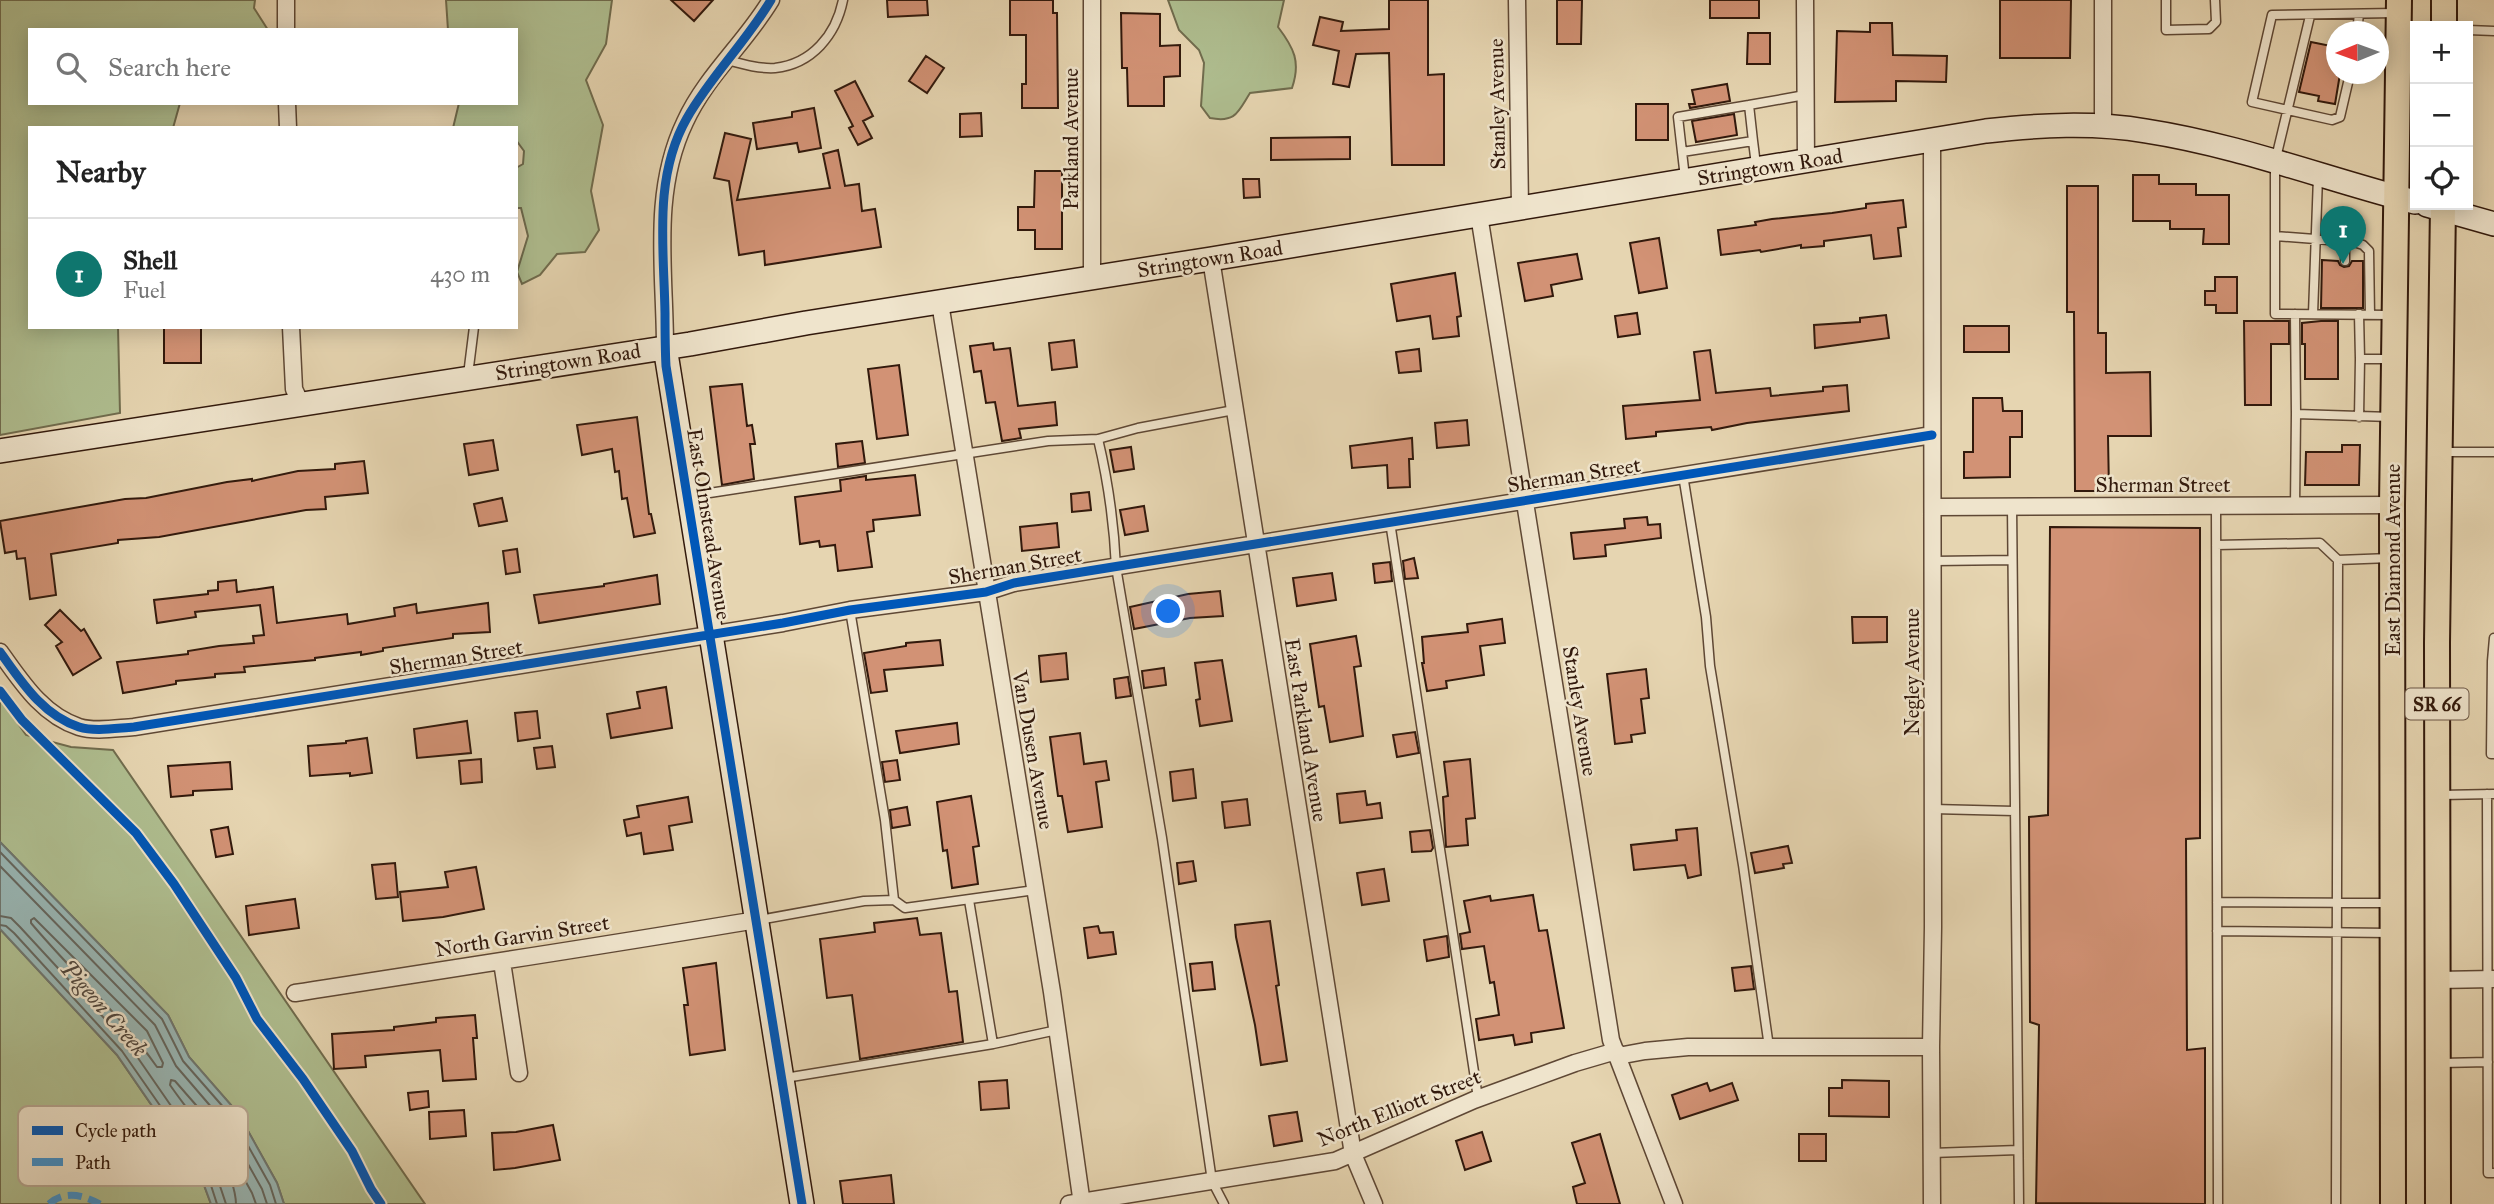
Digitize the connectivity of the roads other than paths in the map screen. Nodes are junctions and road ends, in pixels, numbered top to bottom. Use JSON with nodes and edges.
{"nodes":[{"id":1,"x":286,"y":0,"type":"edge"},
{"id":2,"x":771,"y":0,"type":"edge"},
{"id":3,"x":842,"y":0,"type":"edge"},
{"id":4,"x":1092,"y":0,"type":"edge"},
{"id":5,"x":1517,"y":0,"type":"edge"},
{"id":6,"x":1805,"y":0,"type":"edge"},
{"id":7,"x":2103,"y":0,"type":"edge"},
{"id":8,"x":2166,"y":0,"type":"edge"},
{"id":9,"x":2215,"y":0,"type":"edge"},
{"id":10,"x":2444,"y":0,"type":"edge"},
{"id":11,"x":2399,"y":6,"type":"edge"},
{"id":12,"x":2359,"y":14,"type":"junction"},
{"id":13,"x":2310,"y":16,"type":"junction"},
{"id":14,"x":2358,"y":21,"type":"edge"},
{"id":15,"x":2444,"y":21,"type":"edge"},
{"id":16,"x":286,"y":28,"type":"edge"},
{"id":17,"x":2473,"y":30,"type":"edge"},
{"id":18,"x":2494,"y":31,"type":"edge"},
{"id":19,"x":727,"y":60,"type":"junction"},
{"id":20,"x":2348,"y":84,"type":"edge"},
{"id":21,"x":1805,"y":95,"type":"junction"},
{"id":22,"x":1749,"y":104,"type":"junction"},
{"id":23,"x":287,"y":105,"type":"edge"},
{"id":24,"x":2287,"y":112,"type":"junction"},
{"id":25,"x":288,"y":126,"type":"edge"},
{"id":26,"x":2103,"y":126,"type":"junction"},
{"id":27,"x":1932,"y":140,"type":"junction"},
{"id":28,"x":1754,"y":141,"type":"junction"},
{"id":29,"x":1682,"y":152,"type":"junction"},
{"id":30,"x":1806,"y":162,"type":"junction"},
{"id":31,"x":2275,"y":162,"type":"junction"},
{"id":32,"x":1756,"y":170,"type":"junction"},
{"id":33,"x":2318,"y":174,"type":"junction"},
{"id":34,"x":1686,"y":181,"type":"junction"},
{"id":35,"x":2406,"y":199,"type":"edge"},
{"id":36,"x":1520,"y":207,"type":"junction"},
{"id":37,"x":2437,"y":210,"type":"edge"},
{"id":38,"x":2450,"y":210,"type":"edge"},
{"id":39,"x":1479,"y":215,"type":"junction"},
{"id":40,"x":2494,"y":224,"type":"edge"},
{"id":41,"x":2275,"y":236,"type":"junction"},
{"id":42,"x":2316,"y":239,"type":"junction"},
{"id":43,"x":2345,"y":241,"type":"junction"},
{"id":44,"x":1211,"y":259,"type":"junction"},
{"id":45,"x":2345,"y":261,"type":"dead end"},
{"id":46,"x":1092,"y":278,"type":"junction"},
{"id":47,"x":940,"y":303,"type":"junction"},
{"id":48,"x":2295,"y":314,"type":"junction"},
{"id":49,"x":2313,"y":314,"type":"junction"},
{"id":50,"x":2359,"y":314,"type":"junction"},
{"id":51,"x":2370,"y":315,"type":"junction"},
{"id":52,"x":2395,"y":315,"type":"junction"},
{"id":53,"x":291,"y":329,"type":"edge"},
{"id":54,"x":474,"y":329,"type":"edge"},
{"id":55,"x":665,"y":347,"type":"junction"},
{"id":56,"x":2360,"y":359,"type":"junction"},
{"id":57,"x":2395,"y":359,"type":"junction"},
{"id":58,"x":467,"y":378,"type":"junction"},
{"id":59,"x":302,"y":406,"type":"junction"},
{"id":60,"x":1234,"y":410,"type":"junction"},
{"id":61,"x":2296,"y":414,"type":"junction"},
{"id":62,"x":2359,"y":417,"type":"junction"},
{"id":63,"x":2394,"y":417,"type":"junction"},
{"id":64,"x":1932,"y":435,"type":"junction"},
{"id":65,"x":1098,"y":439,"type":"junction"},
{"id":66,"x":0,"y":451,"type":"edge"},
{"id":67,"x":2494,"y":452,"type":"edge"},
{"id":68,"x":2439,"y":453,"type":"junction"},
{"id":69,"x":964,"y":454,"type":"junction"},
{"id":70,"x":1683,"y":475,"type":"junction"},
{"id":71,"x":687,"y":496,"type":"junction"},
{"id":72,"x":1525,"y":500,"type":"junction"},
{"id":73,"x":2392,"y":505,"type":"junction"},
{"id":74,"x":2012,"y":506,"type":"junction"},
{"id":75,"x":2216,"y":506,"type":"junction"},
{"id":76,"x":2295,"y":506,"type":"junction"},
{"id":77,"x":1934,"y":507,"type":"junction"},
{"id":78,"x":1390,"y":522,"type":"junction"},
{"id":79,"x":1255,"y":543,"type":"junction"},
{"id":80,"x":2216,"y":545,"type":"junction"},
{"id":81,"x":2393,"y":557,"type":"junction"},
{"id":82,"x":2012,"y":560,"type":"junction"},
{"id":83,"x":2338,"y":560,"type":"junction"},
{"id":84,"x":1934,"y":561,"type":"junction"},
{"id":85,"x":1116,"y":567,"type":"junction"},
{"id":86,"x":986,"y":592,"type":"junction"},
{"id":87,"x":850,"y":610,"type":"junction"},
{"id":88,"x":709,"y":633,"type":"junction"},
{"id":89,"x":2494,"y":638,"type":"edge"},
{"id":90,"x":0,"y":652,"type":"edge"},
{"id":91,"x":2493,"y":661,"type":"edge"},
{"id":92,"x":2493,"y":690,"type":"edge"},
{"id":93,"x":2494,"y":754,"type":"edge"},
{"id":94,"x":2490,"y":794,"type":"edge"},
{"id":95,"x":2438,"y":795,"type":"junction"},
{"id":96,"x":1933,"y":809,"type":"junction"},
{"id":97,"x":2014,"y":811,"type":"junction"},
{"id":98,"x":1035,"y":890,"type":"junction"},
{"id":99,"x":894,"y":900,"type":"junction"},
{"id":100,"x":969,"y":900,"type":"junction"},
{"id":101,"x":2217,"y":902,"type":"junction"},
{"id":102,"x":2337,"y":903,"type":"junction"},
{"id":103,"x":2393,"y":903,"type":"junction"},
{"id":104,"x":756,"y":920,"type":"junction"},
{"id":105,"x":2217,"y":931,"type":"junction"},
{"id":106,"x":2337,"y":932,"type":"junction"},
{"id":107,"x":2393,"y":933,"type":"junction"},
{"id":108,"x":502,"y":962,"type":"junction"},
{"id":109,"x":2491,"y":979,"type":"edge"},
{"id":110,"x":2438,"y":980,"type":"junction"},
{"id":111,"x":295,"y":993,"type":"dead end"},
{"id":112,"x":1058,"y":1030,"type":"junction"},
{"id":113,"x":993,"y":1044,"type":"junction"},
{"id":114,"x":1769,"y":1047,"type":"junction"},
{"id":115,"x":1931,"y":1047,"type":"junction"},
{"id":116,"x":1617,"y":1054,"type":"junction"},
{"id":117,"x":2488,"y":1062,"type":"junction"},
{"id":118,"x":2438,"y":1063,"type":"junction"},
{"id":119,"x":519,"y":1073,"type":"dead end"},
{"id":120,"x":782,"y":1078,"type":"junction"},
{"id":121,"x":1478,"y":1098,"type":"junction"},
{"id":122,"x":2018,"y":1150,"type":"junction"},
{"id":123,"x":1932,"y":1153,"type":"junction"},
{"id":124,"x":1353,"y":1154,"type":"junction"},
{"id":125,"x":2494,"y":1173,"type":"edge"},
{"id":126,"x":1212,"y":1181,"type":"junction"},
{"id":127,"x":1078,"y":1203,"type":"edge"},
{"id":128,"x":802,"y":1204,"type":"edge"},
{"id":129,"x":1224,"y":1204,"type":"edge"},
{"id":130,"x":1374,"y":1204,"type":"edge"},
{"id":131,"x":1674,"y":1204,"type":"edge"},
{"id":132,"x":1933,"y":1204,"type":"edge"},
{"id":133,"x":2019,"y":1204,"type":"edge"},
{"id":134,"x":2218,"y":1204,"type":"edge"},
{"id":135,"x":2336,"y":1204,"type":"edge"},
{"id":136,"x":2393,"y":1204,"type":"edge"},
{"id":137,"x":2438,"y":1204,"type":"edge"}],
"edges":[{"from":1,"to":16,"type":"street"},
{"from":2,"to":19,"type":"street","name":"East Olmstead Avenue"},
{"from":3,"to":19,"type":"lane"},
{"from":4,"to":46,"type":"street","name":"Parkland Avenue"},
{"from":5,"to":36,"type":"street","name":"Stanley Avenue"},
{"from":6,"to":21,"type":"street"},
{"from":7,"to":26,"type":"street"},
{"from":8,"to":9,"type":"lane"},
{"from":10,"to":15,"type":"main road"},
{"from":11,"to":12,"type":"lane"},
{"from":11,"to":35,"type":"main road","name":"East Diamond Avenue","number":"SR 66"},
{"from":12,"to":13,"type":"lane"},
{"from":12,"to":14,"type":"lane"},
{"from":13,"to":24,"type":"lane"},
{"from":13,"to":24,"type":"lane"},
{"from":17,"to":18,"type":"lane"},
{"from":19,"to":55,"type":"street","name":"East Olmstead Avenue"},
{"from":20,"to":24,"type":"lane"},
{"from":21,"to":22,"type":"lane"},
{"from":21,"to":30,"type":"street"},
{"from":22,"to":28,"type":"lane"},
{"from":22,"to":29,"type":"lane"},
{"from":23,"to":25,"type":"street"},
{"from":24,"to":31,"type":"lane"},
{"from":26,"to":27,"type":"main road","name":"Stringtown Road"},
{"from":26,"to":31,"type":"main road","name":"Stringtown Road"},
{"from":27,"to":30,"type":"main road","name":"Stringtown Road"},
{"from":27,"to":64,"type":"street","name":"Negley Avenue"},
{"from":28,"to":29,"type":"lane"},
{"from":28,"to":32,"type":"lane"},
{"from":29,"to":34,"type":"lane"},
{"from":30,"to":32,"type":"main road","name":"Stringtown Road"},
{"from":31,"to":33,"type":"main road","name":"Stringtown Road"},
{"from":31,"to":41,"type":"lane"},
{"from":32,"to":34,"type":"main road","name":"Stringtown Road"},
{"from":33,"to":35,"type":"main road","name":"Stringtown Road"},
{"from":33,"to":42,"type":"lane"},
{"from":34,"to":36,"type":"main road","name":"Stringtown Road"},
{"from":35,"to":52,"type":"main road","name":"East Diamond Avenue","number":"SR 66"},
{"from":36,"to":39,"type":"main road","name":"Stringtown Road"},
{"from":37,"to":68,"type":"main road","number":"SR 66"},
{"from":38,"to":40,"type":"main road"},
{"from":39,"to":44,"type":"main road","name":"Stringtown Road"},
{"from":39,"to":72,"type":"street","name":"Stanley Avenue"},
{"from":41,"to":42,"type":"lane"},
{"from":41,"to":48,"type":"lane"},
{"from":42,"to":43,"type":"lane"},
{"from":42,"to":49,"type":"lane"},
{"from":43,"to":45,"type":"lane"},
{"from":43,"to":51,"type":"lane"},
{"from":44,"to":46,"type":"main road","name":"Stringtown Road"},
{"from":44,"to":60,"type":"street","name":"East Parkland Avenue"},
{"from":46,"to":47,"type":"main road","name":"Stringtown Road"},
{"from":47,"to":55,"type":"main road","name":"Stringtown Road"},
{"from":47,"to":69,"type":"street","name":"Van Dusen Avenue"},
{"from":48,"to":49,"type":"lane"},
{"from":48,"to":61,"type":"lane"},
{"from":49,"to":50,"type":"lane"},
{"from":50,"to":51,"type":"lane"},
{"from":50,"to":56,"type":"lane"},
{"from":51,"to":52,"type":"lane"},
{"from":52,"to":57,"type":"main road","name":"East Diamond Avenue","number":"SR 66"},
{"from":53,"to":59,"type":"street"},
{"from":54,"to":58,"type":"lane"},
{"from":55,"to":58,"type":"main road","name":"Stringtown Road"},
{"from":55,"to":71,"type":"main road","name":"East Olmstead Avenue"},
{"from":56,"to":57,"type":"lane"},
{"from":56,"to":62,"type":"lane"},
{"from":57,"to":63,"type":"main road","name":"East Diamond Avenue","number":"SR 66"},
{"from":58,"to":59,"type":"main road","name":"Stringtown Road"},
{"from":59,"to":66,"type":"main road","name":"Stringtown Road"},
{"from":60,"to":65,"type":"lane"},
{"from":60,"to":79,"type":"street","name":"East Parkland Avenue"},
{"from":61,"to":62,"type":"lane"},
{"from":61,"to":76,"type":"lane"},
{"from":62,"to":63,"type":"lane"},
{"from":63,"to":73,"type":"main road","name":"East Diamond Avenue","number":"SR 66"},
{"from":64,"to":70,"type":"street","name":"Sherman Street"},
{"from":64,"to":77,"type":"street","name":"Negley Avenue"},
{"from":65,"to":69,"type":"lane"},
{"from":65,"to":85,"type":"lane"},
{"from":67,"to":68,"type":"lane"},
{"from":68,"to":95,"type":"main road","number":"SR 66"},
{"from":69,"to":71,"type":"lane"},
{"from":69,"to":86,"type":"street","name":"Van Dusen Avenue"},
{"from":70,"to":72,"type":"street","name":"Sherman Street"},
{"from":70,"to":114,"type":"lane"},
{"from":71,"to":88,"type":"main road","name":"East Olmstead Avenue"},
{"from":72,"to":78,"type":"street","name":"Sherman Street"},
{"from":72,"to":116,"type":"street","name":"Stanley Avenue"},
{"from":73,"to":76,"type":"street","name":"Sherman Street"},
{"from":73,"to":81,"type":"main road","name":"East Diamond Avenue","number":"SR 66"},
{"from":74,"to":75,"type":"street","name":"Sherman Street"},
{"from":74,"to":77,"type":"street","name":"Sherman Street"},
{"from":74,"to":82,"type":"lane"},
{"from":75,"to":76,"type":"street","name":"Sherman Street"},
{"from":75,"to":80,"type":"lane"},
{"from":77,"to":84,"type":"street","name":"Negley Avenue"},
{"from":78,"to":79,"type":"street","name":"Sherman Street"},
{"from":78,"to":121,"type":"lane"},
{"from":79,"to":85,"type":"street","name":"Sherman Street"},
{"from":79,"to":124,"type":"street","name":"East Parkland Avenue"},
{"from":80,"to":83,"type":"lane"},
{"from":80,"to":101,"type":"lane"},
{"from":81,"to":83,"type":"lane"},
{"from":81,"to":103,"type":"main road","name":"East Diamond Avenue","number":"SR 66"},
{"from":82,"to":84,"type":"lane"},
{"from":82,"to":97,"type":"lane"},
{"from":83,"to":102,"type":"lane"},
{"from":84,"to":96,"type":"street","name":"Negley Avenue"},
{"from":85,"to":86,"type":"street","name":"Sherman Street"},
{"from":85,"to":126,"type":"lane"},
{"from":86,"to":87,"type":"street","name":"Sherman Street"},
{"from":86,"to":98,"type":"street","name":"Van Dusen Avenue"},
{"from":87,"to":88,"type":"street","name":"Sherman Street"},
{"from":87,"to":99,"type":"lane"},
{"from":88,"to":90,"type":"street","name":"Sherman Street"},
{"from":88,"to":104,"type":"main road","name":"East Olmstead Avenue"},
{"from":89,"to":91,"type":"lane"},
{"from":91,"to":92,"type":"lane"},
{"from":92,"to":93,"type":"lane"},
{"from":94,"to":95,"type":"lane"},
{"from":94,"to":109,"type":"lane"},
{"from":95,"to":110,"type":"main road","number":"SR 66"},
{"from":96,"to":97,"type":"lane"},
{"from":96,"to":115,"type":"street","name":"Negley Avenue"},
{"from":97,"to":122,"type":"lane"},
{"from":98,"to":100,"type":"lane"},
{"from":98,"to":112,"type":"street","name":"Van Dusen Avenue"},
{"from":99,"to":100,"type":"lane"},
{"from":99,"to":104,"type":"lane"},
{"from":100,"to":113,"type":"lane"},
{"from":101,"to":102,"type":"lane"},
{"from":101,"to":105,"type":"lane"},
{"from":102,"to":103,"type":"lane"},
{"from":102,"to":106,"type":"lane"},
{"from":103,"to":107,"type":"main road","name":"East Diamond Avenue","number":"SR 66"},
{"from":104,"to":108,"type":"street","name":"North Garvin Street"},
{"from":104,"to":120,"type":"main road","name":"East Olmstead Avenue"},
{"from":105,"to":106,"type":"lane"},
{"from":105,"to":134,"type":"lane"},
{"from":106,"to":107,"type":"lane"},
{"from":106,"to":135,"type":"lane"},
{"from":107,"to":136,"type":"main road","name":"East Diamond Avenue","number":"SR 66"},
{"from":108,"to":111,"type":"street","name":"North Garvin Street"},
{"from":108,"to":119,"type":"street"},
{"from":109,"to":110,"type":"street"},
{"from":109,"to":117,"type":"lane"},
{"from":110,"to":118,"type":"main road","number":"SR 66"},
{"from":112,"to":113,"type":"lane"},
{"from":112,"to":127,"type":"street","name":"Van Dusen Avenue"},
{"from":113,"to":120,"type":"lane"},
{"from":114,"to":115,"type":"street","name":"North Elliott Street"},
{"from":114,"to":116,"type":"street","name":"North Elliott Street"},
{"from":115,"to":123,"type":"street","name":"Negley Avenue"},
{"from":116,"to":121,"type":"street","name":"North Elliott Street"},
{"from":116,"to":131,"type":"street","name":"Stanley Avenue"},
{"from":117,"to":118,"type":"lane"},
{"from":117,"to":125,"type":"lane"},
{"from":118,"to":137,"type":"main road","number":"SR 66"},
{"from":120,"to":128,"type":"main road","name":"East Olmstead Avenue"},
{"from":121,"to":124,"type":"street","name":"North Elliott Street"},
{"from":122,"to":123,"type":"lane"},
{"from":122,"to":133,"type":"lane"},
{"from":123,"to":132,"type":"street","name":"Negley Avenue"},
{"from":124,"to":126,"type":"street","name":"North Elliott Street"},
{"from":124,"to":130,"type":"street","name":"East Parkland Avenue"},
{"from":126,"to":127,"type":"street","name":"North Elliott Street"},
{"from":126,"to":129,"type":"lane"}]}
